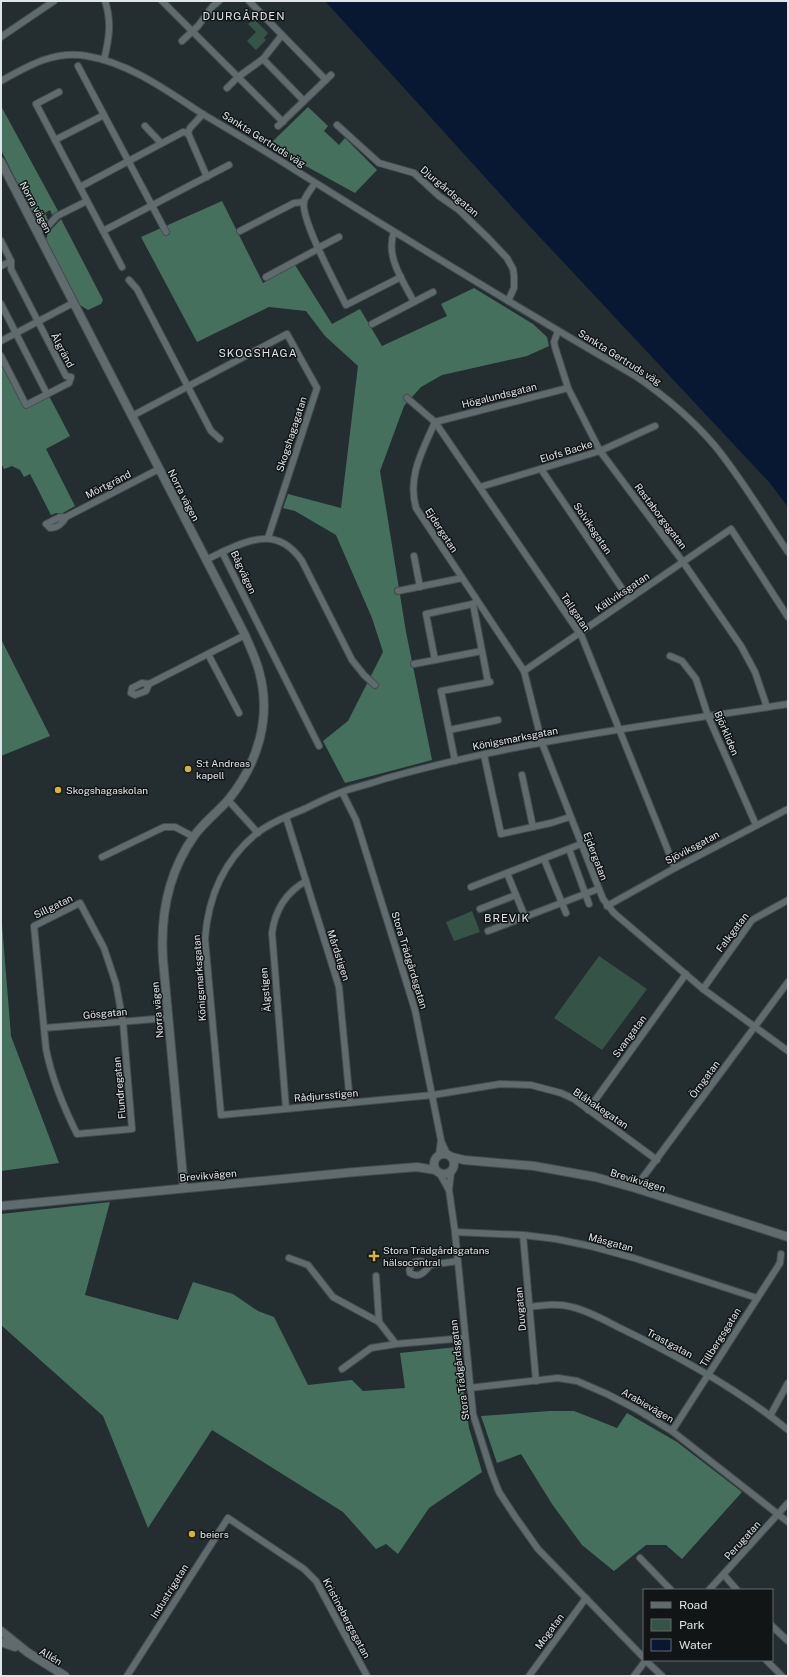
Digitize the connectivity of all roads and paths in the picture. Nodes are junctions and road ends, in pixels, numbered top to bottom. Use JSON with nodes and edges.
{"nodes":[{"id":1,"x":54,"y":1,"type":"edge"},
{"id":2,"x":106,"y":1,"type":"edge"},
{"id":3,"x":162,"y":1,"type":"edge"},
{"id":4,"x":207,"y":1,"type":"edge"},
{"id":5,"x":219,"y":1,"type":"edge"},
{"id":6,"x":248,"y":1,"type":"edge"},
{"id":7,"x":212,"y":7,"type":"junction"},
{"id":8,"x":192,"y":31,"type":"junction"},
{"id":9,"x":282,"y":35,"type":"junction"},
{"id":10,"x":1,"y":37,"type":"edge"},
{"id":11,"x":182,"y":41,"type":"dead end"},
{"id":12,"x":263,"y":59,"type":"junction"},
{"id":13,"x":104,"y":60,"type":"junction"},
{"id":14,"x":78,"y":66,"type":"dead end"},
{"id":15,"x":331,"y":74,"type":"dead end"},
{"id":16,"x":238,"y":77,"type":"junction"},
{"id":17,"x":326,"y":80,"type":"junction"},
{"id":18,"x":1,"y":81,"type":"edge"},
{"id":19,"x":227,"y":88,"type":"dead end"},
{"id":20,"x":59,"y":92,"type":"dead end"},
{"id":21,"x":304,"y":101,"type":"junction"},
{"id":22,"x":203,"y":114,"type":"junction"},
{"id":23,"x":104,"y":115,"type":"junction"},
{"id":24,"x":337,"y":125,"type":"dead end"},
{"id":25,"x":145,"y":126,"type":"dead end"},
{"id":26,"x":188,"y":133,"type":"junction"},
{"id":27,"x":55,"y":140,"type":"junction"},
{"id":28,"x":161,"y":143,"type":"junction"},
{"id":29,"x":128,"y":161,"type":"junction"},
{"id":30,"x":1,"y":162,"type":"edge"},
{"id":31,"x":229,"y":165,"type":"dead end"},
{"id":32,"x":208,"y":176,"type":"junction"},
{"id":33,"x":315,"y":182,"type":"junction"},
{"id":34,"x":80,"y":187,"type":"junction"},
{"id":35,"x":87,"y":201,"type":"junction"},
{"id":36,"x":304,"y":202,"type":"junction"},
{"id":37,"x":152,"y":206,"type":"junction"},
{"id":38,"x":240,"y":231,"type":"dead end"},
{"id":39,"x":37,"y":232,"type":"junction"},
{"id":40,"x":103,"y":232,"type":"junction"},
{"id":41,"x":166,"y":232,"type":"dead end"},
{"id":42,"x":394,"y":232,"type":"junction"},
{"id":43,"x":339,"y":237,"type":"dead end"},
{"id":44,"x":1,"y":241,"type":"edge"},
{"id":45,"x":318,"y":249,"type":"junction"},
{"id":46,"x":11,"y":261,"type":"junction"},
{"id":47,"x":1,"y":266,"type":"edge"},
{"id":48,"x":122,"y":267,"type":"dead end"},
{"id":49,"x":266,"y":277,"type":"dead end"},
{"id":50,"x":401,"y":277,"type":"junction"},
{"id":51,"x":129,"y":280,"type":"dead end"},
{"id":52,"x":433,"y":292,"type":"dead end"},
{"id":53,"x":508,"y":301,"type":"junction"},
{"id":54,"x":414,"y":302,"type":"junction"},
{"id":55,"x":74,"y":303,"type":"junction"},
{"id":56,"x":1,"y":304,"type":"edge"},
{"id":57,"x":38,"y":323,"type":"junction"},
{"id":58,"x":372,"y":324,"type":"dead end"},
{"id":59,"x":558,"y":331,"type":"junction"},
{"id":60,"x":16,"y":334,"type":"junction"},
{"id":61,"x":1,"y":341,"type":"edge"},
{"id":62,"x":1,"y":356,"type":"edge"},
{"id":63,"x":188,"y":386,"type":"junction"},
{"id":64,"x":568,"y":388,"type":"junction"},
{"id":65,"x":47,"y":394,"type":"junction"},
{"id":66,"x":407,"y":398,"type":"dead end"},
{"id":67,"x":132,"y":416,"type":"junction"},
{"id":68,"x":435,"y":422,"type":"junction"},
{"id":69,"x":655,"y":426,"type":"dead end"},
{"id":70,"x":220,"y":439,"type":"dead end"},
{"id":71,"x":600,"y":450,"type":"junction"},
{"id":72,"x":159,"y":469,"type":"junction"},
{"id":73,"x":541,"y":469,"type":"junction"},
{"id":74,"x":480,"y":487,"type":"junction"},
{"id":75,"x":66,"y":517,"type":"dead end"},
{"id":76,"x":268,"y":538,"type":"junction"},
{"id":77,"x":222,"y":552,"type":"junction"},
{"id":78,"x":788,"y":552,"type":"edge"},
{"id":79,"x":414,"y":556,"type":"dead end"},
{"id":80,"x":206,"y":560,"type":"junction"},
{"id":81,"x":683,"y":562,"type":"junction"},
{"id":82,"x":462,"y":578,"type":"junction"},
{"id":83,"x":420,"y":586,"type":"junction"},
{"id":84,"x":398,"y":591,"type":"dead end"},
{"id":85,"x":629,"y":599,"type":"junction"},
{"id":86,"x":475,"y":602,"type":"junction"},
{"id":87,"x":788,"y":617,"type":"edge"},
{"id":88,"x":579,"y":633,"type":"junction"},
{"id":89,"x":245,"y":635,"type":"junction"},
{"id":90,"x":482,"y":651,"type":"junction"},
{"id":91,"x":208,"y":654,"type":"junction"},
{"id":92,"x":670,"y":656,"type":"dead end"},
{"id":93,"x":435,"y":660,"type":"junction"},
{"id":94,"x":414,"y":664,"type":"dead end"},
{"id":95,"x":524,"y":671,"type":"junction"},
{"id":96,"x":149,"y":684,"type":"dead end"},
{"id":97,"x":375,"y":685,"type":"dead end"},
{"id":98,"x":788,"y":704,"type":"edge"},
{"id":99,"x":767,"y":707,"type":"junction"},
{"id":100,"x":238,"y":713,"type":"dead end"},
{"id":101,"x":708,"y":716,"type":"junction"},
{"id":102,"x":498,"y":720,"type":"dead end"},
{"id":103,"x":449,"y":730,"type":"junction"},
{"id":104,"x":620,"y":730,"type":"junction"},
{"id":105,"x":542,"y":743,"type":"junction"},
{"id":106,"x":319,"y":746,"type":"dead end"},
{"id":107,"x":484,"y":755,"type":"junction"},
{"id":108,"x":455,"y":760,"type":"junction"},
{"id":109,"x":522,"y":775,"type":"dead end"},
{"id":110,"x":342,"y":792,"type":"junction"},
{"id":111,"x":228,"y":800,"type":"junction"},
{"id":112,"x":788,"y":808,"type":"edge"},
{"id":113,"x":286,"y":816,"type":"junction"},
{"id":114,"x":570,"y":817,"type":"junction"},
{"id":115,"x":756,"y":825,"type":"junction"},
{"id":116,"x":533,"y":827,"type":"junction"},
{"id":117,"x":258,"y":833,"type":"junction"},
{"id":118,"x":194,"y":837,"type":"junction"},
{"id":119,"x":581,"y":844,"type":"junction"},
{"id":120,"x":569,"y":849,"type":"junction"},
{"id":121,"x":102,"y":857,"type":"dead end"},
{"id":122,"x":544,"y":859,"type":"junction"},
{"id":123,"x":675,"y":868,"type":"junction"},
{"id":124,"x":507,"y":873,"type":"junction"},
{"id":125,"x":306,"y":882,"type":"junction"},
{"id":126,"x":471,"y":887,"type":"dead end"},
{"id":127,"x":598,"y":889,"type":"junction"},
{"id":128,"x":586,"y":894,"type":"junction"},
{"id":129,"x":516,"y":895,"type":"junction"},
{"id":130,"x":788,"y":900,"type":"edge"},
{"id":131,"x":562,"y":903,"type":"junction"},
{"id":132,"x":589,"y":904,"type":"dead end"},
{"id":133,"x":607,"y":906,"type":"junction"},
{"id":134,"x":480,"y":909,"type":"dead end"},
{"id":135,"x":566,"y":913,"type":"dead end"},
{"id":136,"x":525,"y":917,"type":"junction"},
{"id":137,"x":488,"y":931,"type":"dead end"},
{"id":138,"x":686,"y":974,"type":"junction"},
{"id":139,"x":788,"y":982,"type":"edge"},
{"id":140,"x":703,"y":989,"type":"junction"},
{"id":141,"x":168,"y":1018,"type":"junction"},
{"id":142,"x":123,"y":1022,"type":"junction"},
{"id":143,"x":754,"y":1027,"type":"junction"},
{"id":144,"x":44,"y":1028,"type":"junction"},
{"id":145,"x":788,"y":1051,"type":"edge"},
{"id":146,"x":433,"y":1095,"type":"junction"},
{"id":147,"x":350,"y":1103,"type":"junction"},
{"id":148,"x":286,"y":1109,"type":"junction"},
{"id":149,"x":588,"y":1110,"type":"junction"},
{"id":150,"x":221,"y":1115,"type":"joint"},
{"id":151,"x":444,"y":1156,"type":"junction"},
{"id":152,"x":657,"y":1160,"type":"junction"},
{"id":153,"x":478,"y":1161,"type":"junction"},
{"id":154,"x":417,"y":1167,"type":"junction"},
{"id":155,"x":452,"y":1171,"type":"junction"},
{"id":156,"x":438,"y":1172,"type":"junction"},
{"id":157,"x":184,"y":1188,"type":"junction"},
{"id":158,"x":635,"y":1188,"type":"junction"},
{"id":159,"x":449,"y":1190,"type":"junction"},
{"id":160,"x":1,"y":1206,"type":"edge"},
{"id":161,"x":455,"y":1232,"type":"junction"},
{"id":162,"x":523,"y":1235,"type":"junction"},
{"id":163,"x":788,"y":1237,"type":"edge"},
{"id":164,"x":780,"y":1254,"type":"dead end"},
{"id":165,"x":289,"y":1258,"type":"dead end"},
{"id":166,"x":458,"y":1261,"type":"junction"},
{"id":167,"x":430,"y":1264,"type":"dead end"},
{"id":168,"x":376,"y":1276,"type":"dead end"},
{"id":169,"x":757,"y":1298,"type":"junction"},
{"id":170,"x":530,"y":1307,"type":"junction"},
{"id":171,"x":379,"y":1322,"type":"junction"},
{"id":172,"x":465,"y":1338,"type":"junction"},
{"id":173,"x":396,"y":1344,"type":"junction"},
{"id":174,"x":342,"y":1369,"type":"dead end"},
{"id":175,"x":708,"y":1375,"type":"junction"},
{"id":176,"x":536,"y":1381,"type":"junction"},
{"id":177,"x":788,"y":1383,"type":"edge"},
{"id":178,"x":469,"y":1388,"type":"junction"},
{"id":179,"x":770,"y":1416,"type":"junction"},
{"id":180,"x":788,"y":1430,"type":"edge"},
{"id":181,"x":672,"y":1431,"type":"junction"},
{"id":182,"x":788,"y":1503,"type":"edge"},
{"id":183,"x":779,"y":1515,"type":"junction"},
{"id":184,"x":228,"y":1518,"type":"joint"},
{"id":185,"x":788,"y":1522,"type":"edge"},
{"id":186,"x":640,"y":1558,"type":"dead end"},
{"id":187,"x":724,"y":1574,"type":"junction"},
{"id":188,"x":670,"y":1589,"type":"edge"},
{"id":189,"x":710,"y":1589,"type":"edge"},
{"id":190,"x":736,"y":1589,"type":"edge"},
{"id":191,"x":586,"y":1598,"type":"junction"},
{"id":192,"x":773,"y":1627,"type":"edge"},
{"id":193,"x":1,"y":1631,"type":"edge"},
{"id":194,"x":788,"y":1641,"type":"edge"},
{"id":195,"x":1,"y":1642,"type":"edge"},
{"id":196,"x":27,"y":1652,"type":"junction"},
{"id":197,"x":643,"y":1658,"type":"edge"},
{"id":198,"x":644,"y":1661,"type":"edge"},
{"id":199,"x":646,"y":1661,"type":"edge"},
{"id":200,"x":767,"y":1661,"type":"edge"},
{"id":201,"x":65,"y":1676,"type":"edge"},
{"id":202,"x":127,"y":1676,"type":"edge"},
{"id":203,"x":367,"y":1676,"type":"edge"},
{"id":204,"x":529,"y":1676,"type":"edge"},
{"id":205,"x":634,"y":1676,"type":"edge"},
{"id":206,"x":662,"y":1676,"type":"edge"},
{"id":207,"x":782,"y":1676,"type":"edge"}],
"edges":[{"from":1,"to":10,"type":"street"},
{"from":2,"to":13,"type":"street"},
{"from":3,"to":8,"type":"street"},
{"from":4,"to":7,"type":"street"},
{"from":5,"to":7,"type":"street"},
{"from":6,"to":9,"type":"street"},
{"from":7,"to":8,"type":"street"},
{"from":8,"to":11,"type":"street"},
{"from":8,"to":16,"type":"street"},
{"from":9,"to":12,"type":"street"},
{"from":9,"to":17,"type":"street"},
{"from":12,"to":16,"type":"street"},
{"from":12,"to":21,"type":"street"},
{"from":13,"to":18,"type":"street","name":"Sankta Gertruds väg"},
{"from":13,"to":22,"type":"street","name":"Sankta Gertruds väg"},
{"from":14,"to":23,"type":"street"},
{"from":15,"to":17,"type":"street"},
{"from":16,"to":19,"type":"street"},
{"from":16,"to":21,"type":"street"},
{"from":17,"to":21,"type":"street"},
{"from":20,"to":27,"type":"street"},
{"from":22,"to":26,"type":"street"},
{"from":22,"to":33,"type":"street","name":"Sankta Gertruds väg"},
{"from":23,"to":27,"type":"street"},
{"from":23,"to":29,"type":"street"},
{"from":24,"to":53,"type":"street","name":"Djurgårdsgatan"},
{"from":25,"to":28,"type":"street"},
{"from":26,"to":28,"type":"street"},
{"from":26,"to":32,"type":"street"},
{"from":27,"to":34,"type":"street"},
{"from":28,"to":29,"type":"street"},
{"from":29,"to":34,"type":"street"},
{"from":29,"to":37,"type":"street"},
{"from":30,"to":39,"type":"street","name":"Norra vägen"},
{"from":31,"to":32,"type":"street"},
{"from":32,"to":37,"type":"street"},
{"from":33,"to":36,"type":"street"},
{"from":33,"to":42,"type":"street","name":"Sankta Gertruds väg"},
{"from":34,"to":35,"type":"street"},
{"from":35,"to":39,"type":"street"},
{"from":35,"to":40,"type":"street"},
{"from":36,"to":38,"type":"street"},
{"from":36,"to":45,"type":"street"},
{"from":37,"to":40,"type":"street"},
{"from":37,"to":41,"type":"street"},
{"from":39,"to":55,"type":"street","name":"Norra vägen"},
{"from":40,"to":48,"type":"street"},
{"from":42,"to":50,"type":"street"},
{"from":42,"to":53,"type":"street","name":"Sankta Gertruds väg"},
{"from":43,"to":45,"type":"street"},
{"from":44,"to":46,"type":"street","name":"Ålgränd"},
{"from":45,"to":49,"type":"street"},
{"from":45,"to":50,"type":"street"},
{"from":46,"to":47,"type":"street"},
{"from":46,"to":57,"type":"street","name":"Ålgränd"},
{"from":50,"to":54,"type":"street"},
{"from":51,"to":63,"type":"street"},
{"from":52,"to":54,"type":"street"},
{"from":53,"to":59,"type":"street","name":"Sankta Gertruds väg"},
{"from":54,"to":58,"type":"street"},
{"from":55,"to":57,"type":"street"},
{"from":55,"to":67,"type":"street","name":"Norra vägen"},
{"from":56,"to":60,"type":"street"},
{"from":57,"to":60,"type":"street"},
{"from":57,"to":65,"type":"street","name":"Ålgränd"},
{"from":59,"to":64,"type":"street","name":"Rastaborgsgatan"},
{"from":59,"to":78,"type":"street","name":"Sankta Gertruds väg"},
{"from":60,"to":61,"type":"street"},
{"from":60,"to":65,"type":"street"},
{"from":62,"to":65,"type":"street","name":"Ålgränd"},
{"from":63,"to":67,"type":"street","name":"Skogshagagatan"},
{"from":63,"to":70,"type":"street"},
{"from":63,"to":76,"type":"street","name":"Skogshagagatan"},
{"from":64,"to":68,"type":"street","name":"Högalundsgatan"},
{"from":64,"to":71,"type":"street","name":"Rastaborgsgatan"},
{"from":66,"to":68,"type":"street","name":"Tallgatan"},
{"from":67,"to":72,"type":"street","name":"Norra vägen"},
{"from":68,"to":74,"type":"street","name":"Tallgatan"},
{"from":68,"to":82,"type":"street","name":"Ejdergatan"},
{"from":69,"to":71,"type":"street","name":"Elofs Backe"},
{"from":71,"to":73,"type":"street","name":"Elofs Backe"},
{"from":71,"to":81,"type":"street","name":"Rastaborgsgatan"},
{"from":72,"to":75,"type":"street","name":"Mörtgränd"},
{"from":72,"to":80,"type":"street","name":"Norra vägen"},
{"from":73,"to":74,"type":"street","name":"Elofs Backe"},
{"from":73,"to":85,"type":"street","name":"Solviksgatan"},
{"from":74,"to":88,"type":"street","name":"Tallgatan"},
{"from":76,"to":77,"type":"street","name":"Bågvägen"},
{"from":76,"to":97,"type":"street"},
{"from":77,"to":80,"type":"street"},
{"from":77,"to":106,"type":"street","name":"Bågvägen"},
{"from":79,"to":83,"type":"street"},
{"from":80,"to":89,"type":"street","name":"Norra vägen"},
{"from":81,"to":85,"type":"street","name":"Källviksgatan"},
{"from":81,"to":87,"type":"street","name":"Källviksgatan"},
{"from":81,"to":99,"type":"street","name":"Rastaborgsgatan"},
{"from":82,"to":83,"type":"street"},
{"from":82,"to":86,"type":"street","name":"Ejdergatan"},
{"from":83,"to":84,"type":"street"},
{"from":85,"to":88,"type":"street","name":"Källviksgatan"},
{"from":86,"to":90,"type":"street","name":"Ejdergatan"},
{"from":86,"to":93,"type":"street"},
{"from":86,"to":95,"type":"street","name":"Ejdergatan"},
{"from":88,"to":95,"type":"street","name":"Källviksgatan"},
{"from":88,"to":104,"type":"street","name":"Tallgatan"},
{"from":89,"to":91,"type":"street"},
{"from":89,"to":111,"type":"street","name":"Norra vägen"},
{"from":90,"to":93,"type":"street"},
{"from":90,"to":103,"type":"street","name":"Ejdergatan"},
{"from":91,"to":96,"type":"street"},
{"from":91,"to":100,"type":"street"},
{"from":92,"to":101,"type":"street","name":"Björkliden"},
{"from":93,"to":94,"type":"street"},
{"from":95,"to":105,"type":"street","name":"Ejdergatan"},
{"from":98,"to":99,"type":"street","name":"Königsmarksgatan"},
{"from":99,"to":101,"type":"street","name":"Königsmarksgatan"},
{"from":101,"to":104,"type":"street","name":"Königsmarksgatan"},
{"from":101,"to":115,"type":"street","name":"Björkliden"},
{"from":102,"to":103,"type":"street"},
{"from":103,"to":108,"type":"street","name":"Ejdergatan"},
{"from":104,"to":105,"type":"street","name":"Königsmarksgatan"},
{"from":104,"to":123,"type":"street","name":"Tallgatan"},
{"from":105,"to":107,"type":"street","name":"Königsmarksgatan"},
{"from":105,"to":114,"type":"street","name":"Ejdergatan"},
{"from":107,"to":108,"type":"street","name":"Königsmarksgatan"},
{"from":107,"to":116,"type":"street"},
{"from":108,"to":110,"type":"street","name":"Königsmarksgatan"},
{"from":109,"to":116,"type":"street"},
{"from":110,"to":113,"type":"street","name":"Königsmarksgatan"},
{"from":110,"to":146,"type":"street","name":"Stora Trädgårdsgatan"},
{"from":111,"to":117,"type":"street"},
{"from":111,"to":118,"type":"street","name":"Norra vägen"},
{"from":112,"to":115,"type":"street","name":"Sjöviksgatan"},
{"from":113,"to":117,"type":"street","name":"Königsmarksgatan"},
{"from":113,"to":125,"type":"street","name":"Mårdstigen"},
{"from":114,"to":116,"type":"street"},
{"from":114,"to":119,"type":"street","name":"Ejdergatan"},
{"from":115,"to":123,"type":"street","name":"Sjöviksgatan"},
{"from":117,"to":150,"type":"street","name":"Königsmarksgatan"},
{"from":118,"to":121,"type":"street"},
{"from":118,"to":141,"type":"street","name":"Norra vägen"},
{"from":119,"to":120,"type":"street"},
{"from":119,"to":127,"type":"street","name":"Ejdergatan"},
{"from":120,"to":122,"type":"street"},
{"from":120,"to":128,"type":"street"},
{"from":122,"to":124,"type":"street"},
{"from":122,"to":131,"type":"street"},
{"from":123,"to":133,"type":"street","name":"Sjöviksgatan"},
{"from":124,"to":126,"type":"street"},
{"from":124,"to":129,"type":"street"},
{"from":125,"to":147,"type":"street","name":"Mårdstigen"},
{"from":125,"to":148,"type":"street","name":"Älgstigen"},
{"from":127,"to":128,"type":"street"},
{"from":127,"to":133,"type":"street","name":"Ejdergatan"},
{"from":128,"to":131,"type":"street"},
{"from":128,"to":132,"type":"street"},
{"from":129,"to":134,"type":"street"},
{"from":129,"to":136,"type":"street"},
{"from":130,"to":140,"type":"street","name":"Falkgatan"},
{"from":131,"to":135,"type":"street"},
{"from":131,"to":136,"type":"street"},
{"from":133,"to":138,"type":"street","name":"Ejdergatan"},
{"from":136,"to":137,"type":"street"},
{"from":138,"to":140,"type":"street","name":"Ejdergatan"},
{"from":138,"to":149,"type":"street","name":"Svangatan"},
{"from":139,"to":143,"type":"street","name":"Örngatan"},
{"from":140,"to":143,"type":"street","name":"Ejdergatan"},
{"from":141,"to":142,"type":"street","name":"Gösgatan"},
{"from":141,"to":157,"type":"street","name":"Norra vägen"},
{"from":142,"to":144,"type":"street","name":"Gösgatan"},
{"from":142,"to":144,"type":"street","name":"Flundregatan"},
{"from":142,"to":144,"type":"street","name":"Sillgatan"},
{"from":143,"to":145,"type":"street","name":"Ejdergatan"},
{"from":143,"to":152,"type":"street","name":"Örngatan"},
{"from":146,"to":147,"type":"street","name":"Rådjursstigen"},
{"from":146,"to":149,"type":"street","name":"Blåhakegatan"},
{"from":146,"to":151,"type":"street","name":"Stora Trädgårdsgatan"},
{"from":147,"to":148,"type":"street","name":"Rådjursstigen"},
{"from":148,"to":150,"type":"street","name":"Rådjursstigen"},
{"from":149,"to":152,"type":"street","name":"Blåhakegatan"},
{"from":151,"to":153,"type":"street","name":"Brevikvägen"},
{"from":151,"to":154,"type":"street","name":"Brevikvägen"},
{"from":151,"to":155,"type":"street"},
{"from":151,"to":156,"type":"street"},
{"from":152,"to":158,"type":"street","name":"Örngatan"},
{"from":153,"to":155,"type":"street","name":"Brevikvägen"},
{"from":153,"to":158,"type":"street","name":"Brevikvägen"},
{"from":154,"to":156,"type":"street","name":"Brevikvägen"},
{"from":154,"to":157,"type":"street","name":"Brevikvägen"},
{"from":155,"to":156,"type":"street"},
{"from":155,"to":159,"type":"street","name":"Stora Trädgårdsgatan"},
{"from":156,"to":159,"type":"street","name":"Stora Trädgårdsgatan"},
{"from":157,"to":160,"type":"street","name":"Brevikvägen"},
{"from":158,"to":163,"type":"street","name":"Brevikvägen"},
{"from":159,"to":161,"type":"street","name":"Stora Trädgårdsgatan"},
{"from":161,"to":162,"type":"street","name":"Måsgatan"},
{"from":161,"to":166,"type":"street","name":"Stora Trädgårdsgatan"},
{"from":162,"to":169,"type":"street","name":"Måsgatan"},
{"from":162,"to":170,"type":"street","name":"Duvgatan"},
{"from":164,"to":169,"type":"street","name":"Tillbergsgatan"},
{"from":165,"to":171,"type":"street"},
{"from":166,"to":167,"type":"street"},
{"from":166,"to":172,"type":"street","name":"Stora Trädgårdsgatan"},
{"from":168,"to":171,"type":"street"},
{"from":169,"to":175,"type":"street","name":"Tillbergsgatan"},
{"from":170,"to":175,"type":"street","name":"Trastgatan"},
{"from":170,"to":176,"type":"street","name":"Duvgatan"},
{"from":171,"to":173,"type":"street"},
{"from":172,"to":173,"type":"street"},
{"from":172,"to":178,"type":"street","name":"Stora Trädgårdsgatan"},
{"from":173,"to":174,"type":"street"},
{"from":175,"to":179,"type":"street","name":"Trastgatan"},
{"from":175,"to":181,"type":"street","name":"Tillbergsgatan"},
{"from":176,"to":178,"type":"street","name":"Arabievägen"},
{"from":176,"to":181,"type":"street","name":"Arabievägen"},
{"from":177,"to":179,"type":"street"},
{"from":178,"to":191,"type":"street","name":"Stora Trädgårdsgatan"},
{"from":179,"to":180,"type":"street","name":"Trastgatan"},
{"from":181,"to":183,"type":"street","name":"Arabievägen"},
{"from":182,"to":183,"type":"street","name":"Perugatan"},
{"from":183,"to":185,"type":"street","name":"Arabievägen"},
{"from":183,"to":187,"type":"street","name":"Perugatan"},
{"from":184,"to":202,"type":"street","name":"Industrigatan"},
{"from":184,"to":203,"type":"street","name":"Kristinebergsgatan"},
{"from":186,"to":188,"type":"street"},
{"from":187,"to":189,"type":"street","name":"Perugatan"},
{"from":187,"to":190,"type":"street"},
{"from":191,"to":197,"type":"street","name":"Stora Trädgårdsgatan"},
{"from":191,"to":204,"type":"street","name":"Mogatan"},
{"from":192,"to":194,"type":"street"},
{"from":193,"to":196,"type":"street","name":"Allén"},
{"from":195,"to":196,"type":"street","name":"Allén"},
{"from":196,"to":201,"type":"street","name":"Allén"},
{"from":198,"to":205,"type":"street"},
{"from":199,"to":206,"type":"street","name":"Stora Trädgårdsgatan"},
{"from":200,"to":207,"type":"street"}]}
